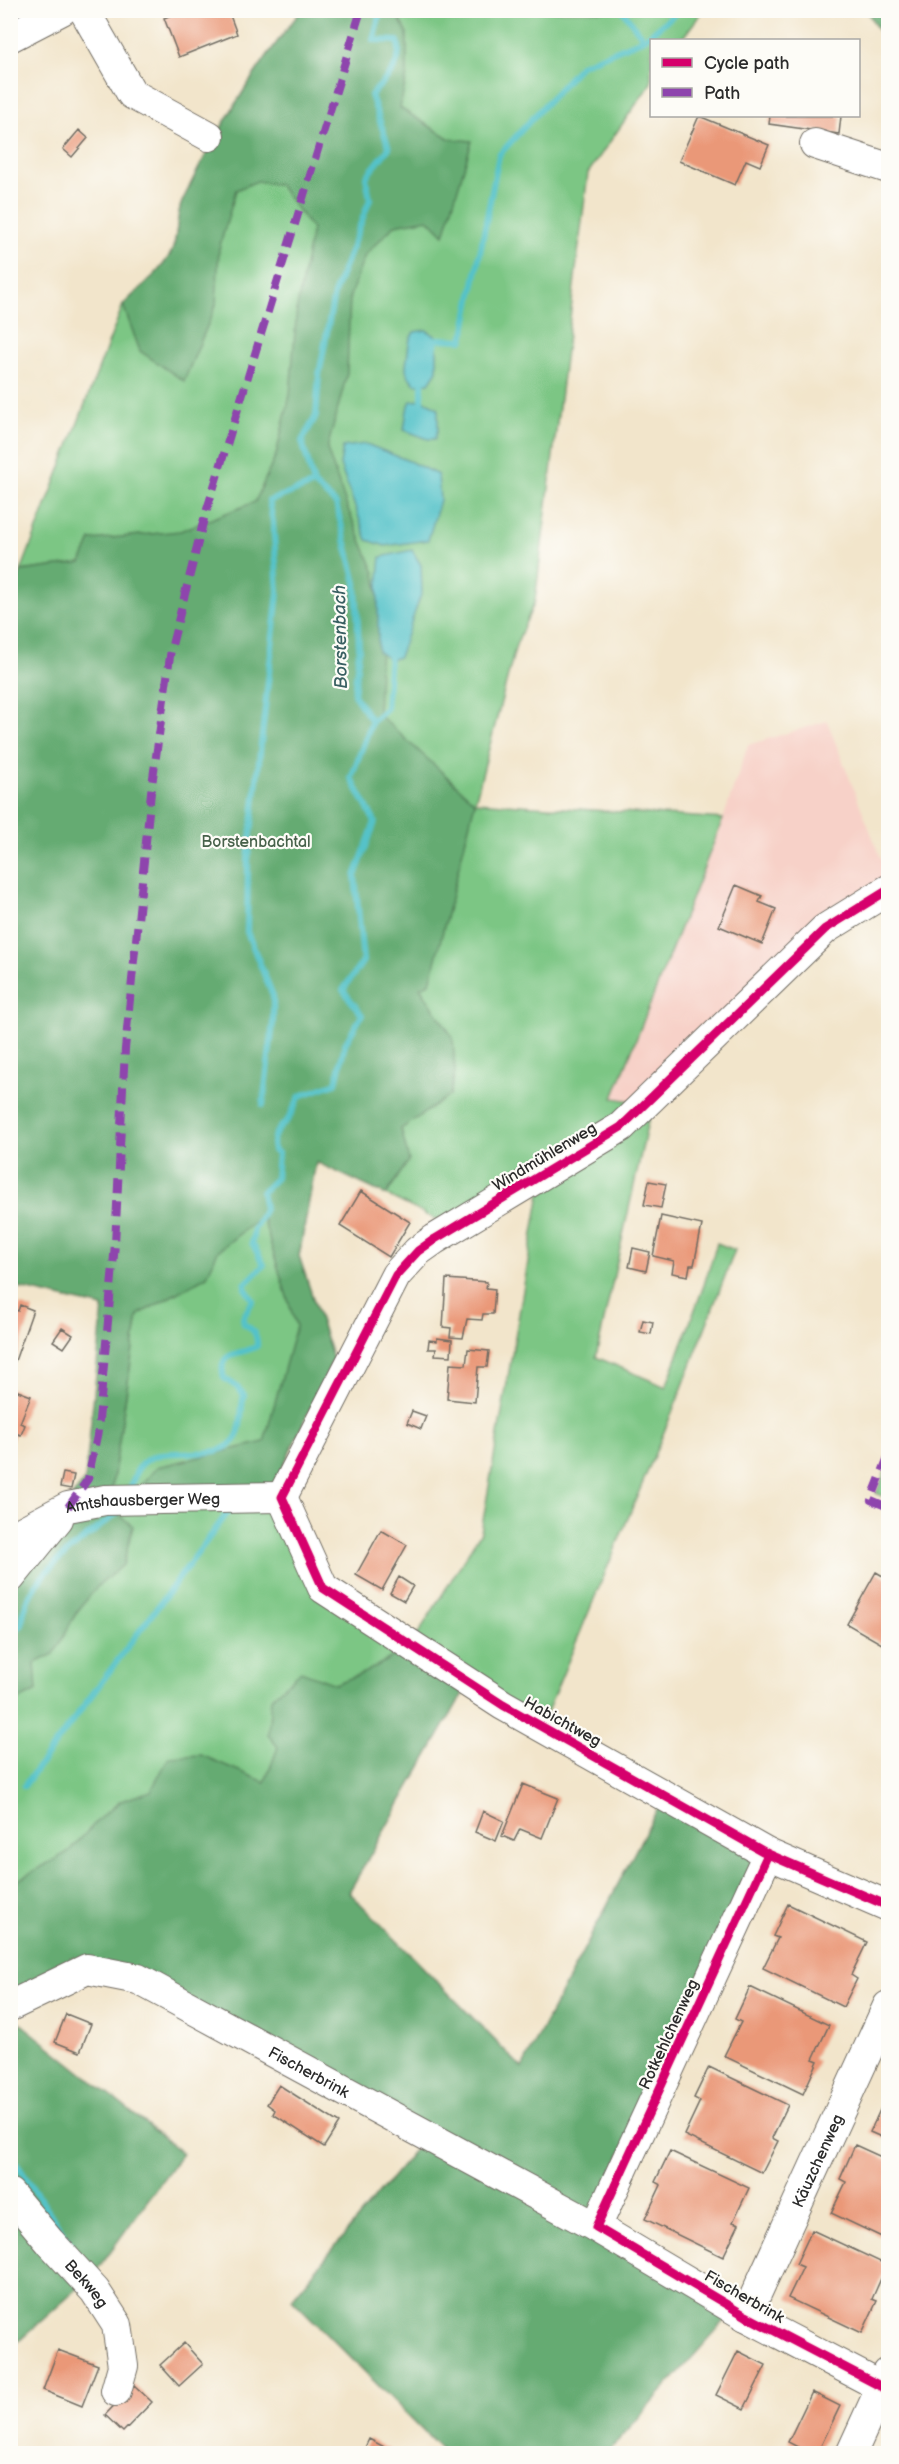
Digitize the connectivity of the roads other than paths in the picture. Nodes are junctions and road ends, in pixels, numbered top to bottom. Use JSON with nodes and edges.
{"nodes":[{"id":1,"x":62,"y":10,"type":"edge"},
{"id":2,"x":84,"y":10,"type":"edge"},
{"id":3,"x":10,"y":37,"type":"edge"},
{"id":4,"x":209,"y":136,"type":"dead end"},
{"id":5,"x":815,"y":144,"type":"dead end"},
{"id":6,"x":888,"y":168,"type":"edge"},
{"id":7,"x":888,"y":890,"type":"edge"},
{"id":8,"x":282,"y":1497,"type":"junction"},
{"id":9,"x":68,"y":1508,"type":"junction"},
{"id":10,"x":10,"y":1538,"type":"edge"},
{"id":11,"x":10,"y":1578,"type":"edge"},
{"id":12,"x":768,"y":1854,"type":"junction"},
{"id":13,"x":888,"y":1906,"type":"edge"},
{"id":14,"x":10,"y":2006,"type":"edge"},
{"id":15,"x":888,"y":2006,"type":"edge"},
{"id":16,"x":10,"y":2194,"type":"edge"},
{"id":17,"x":596,"y":2227,"type":"junction"},
{"id":18,"x":746,"y":2316,"type":"junction"},
{"id":19,"x":885,"y":2380,"type":"edge"},
{"id":20,"x":116,"y":2391,"type":"dead end"},
{"id":21,"x":851,"y":2454,"type":"edge"}],
"edges":[{"from":1,"to":3,"type":"street"},
{"from":2,"to":4,"type":"street"},
{"from":5,"to":6,"type":"street"},
{"from":7,"to":8,"type":"street","name":"Windmühlenweg"},
{"from":8,"to":9,"type":"street","name":"Amtshausberger Weg"},
{"from":8,"to":12,"type":"street","name":"Habichtweg"},
{"from":9,"to":10,"type":"street","name":"Amtshausberger Weg"},
{"from":9,"to":11,"type":"street"},
{"from":12,"to":13,"type":"street","name":"Habichtweg"},
{"from":12,"to":17,"type":"street","name":"Rotkehlchenweg"},
{"from":14,"to":17,"type":"street","name":"Fischerbrink"},
{"from":15,"to":18,"type":"street","name":"Käuzchenweg"},
{"from":16,"to":20,"type":"street","name":"Bekweg"},
{"from":17,"to":18,"type":"street","name":"Fischerbrink"},
{"from":18,"to":19,"type":"street","name":"Fischerbrink"},
{"from":19,"to":21,"type":"street"}]}
